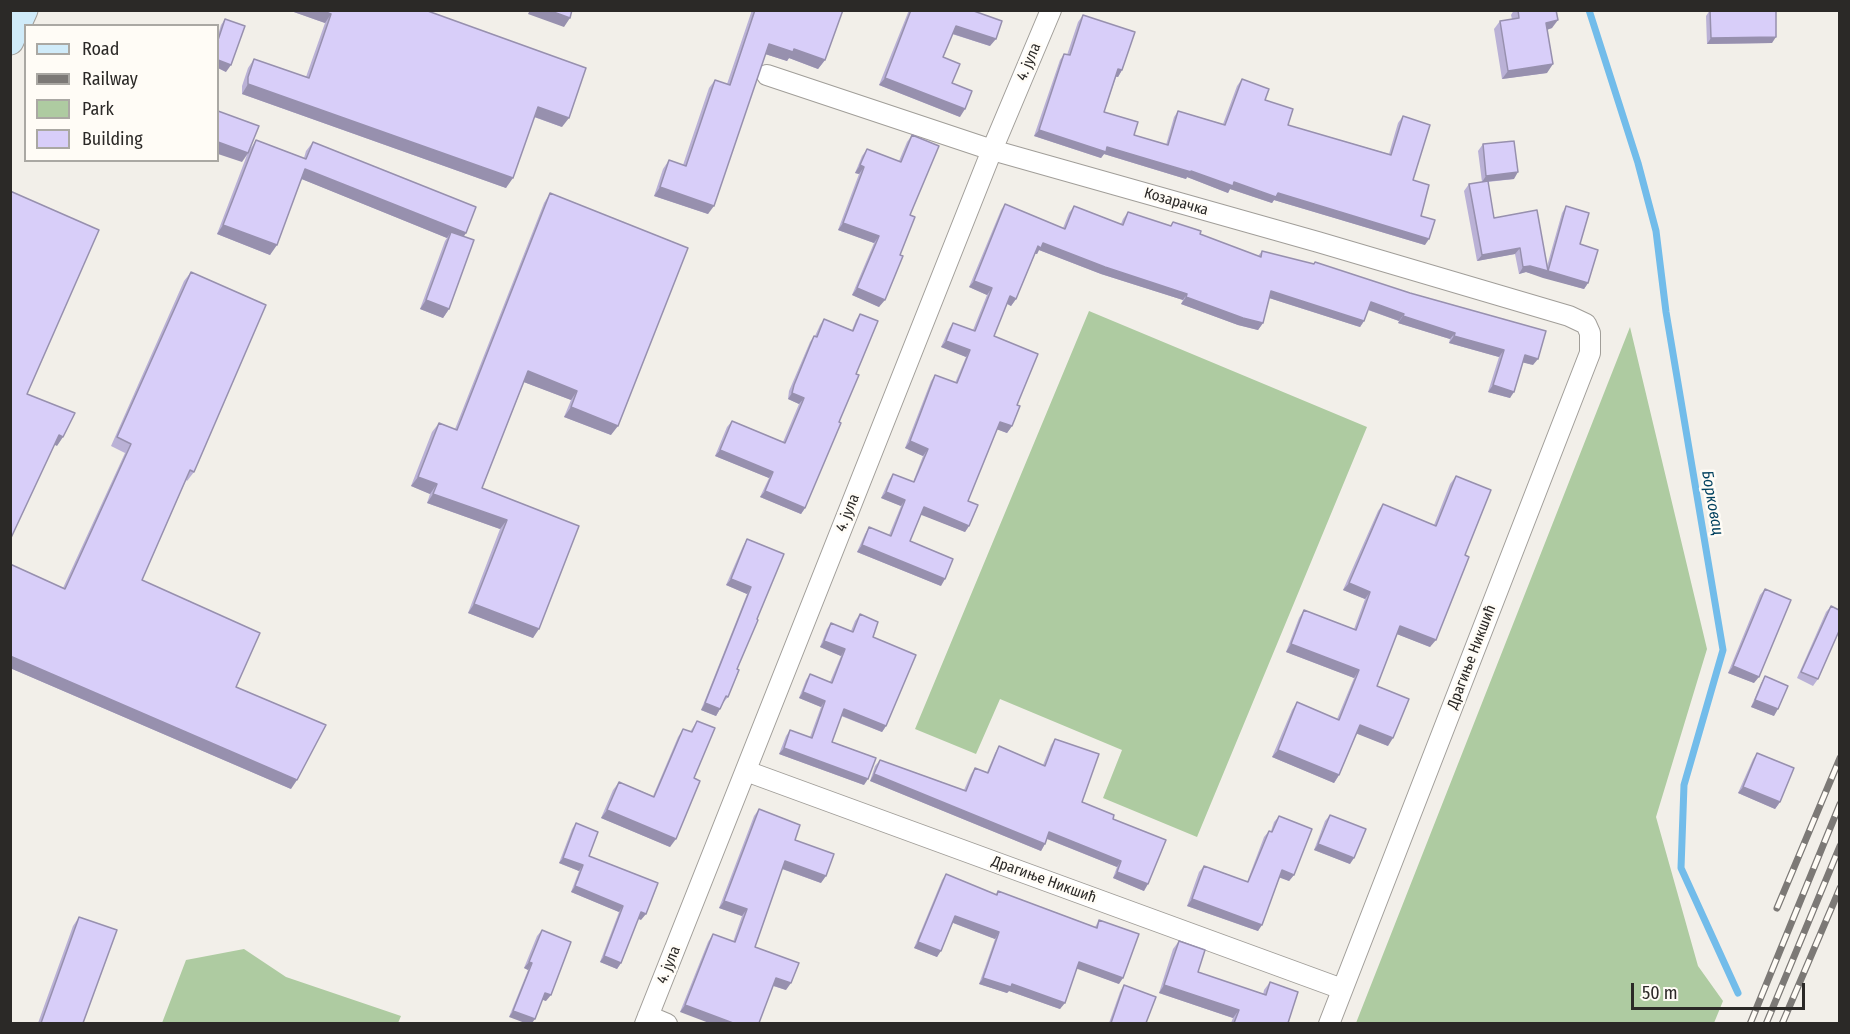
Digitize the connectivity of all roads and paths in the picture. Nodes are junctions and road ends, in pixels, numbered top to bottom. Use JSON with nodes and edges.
{"nodes":[{"id":1,"x":24,"y":10,"type":"edge"},
{"id":2,"x":1051,"y":10,"type":"edge"},
{"id":3,"x":10,"y":41,"type":"edge"},
{"id":4,"x":767,"y":75,"type":"dead end"},
{"id":5,"x":992,"y":150,"type":"junction"},
{"id":6,"x":1586,"y":324,"type":"joint"},
{"id":7,"x":746,"y":771,"type":"junction"},
{"id":8,"x":1342,"y":989,"type":"junction"},
{"id":9,"x":647,"y":1020,"type":"edge"},
{"id":10,"x":667,"y":1023,"type":"edge"},
{"id":11,"x":1329,"y":1023,"type":"edge"}],
"edges":[{"from":1,"to":3,"type":"main road"},
{"from":2,"to":5,"type":"street","name":"4. јула"},
{"from":4,"to":5,"type":"street","name":"Козарачка"},
{"from":5,"to":6,"type":"street","name":"Козарачка"},
{"from":5,"to":7,"type":"street","name":"4. јула"},
{"from":6,"to":8,"type":"street","name":"Драгиње Никшић"},
{"from":7,"to":8,"type":"street","name":"Драгиње Никшић"},
{"from":7,"to":9,"type":"street","name":"4. јула"},
{"from":8,"to":11,"type":"street","name":"Драгиње Никшић"},
{"from":9,"to":10,"type":"street","name":"4. јула"}]}
